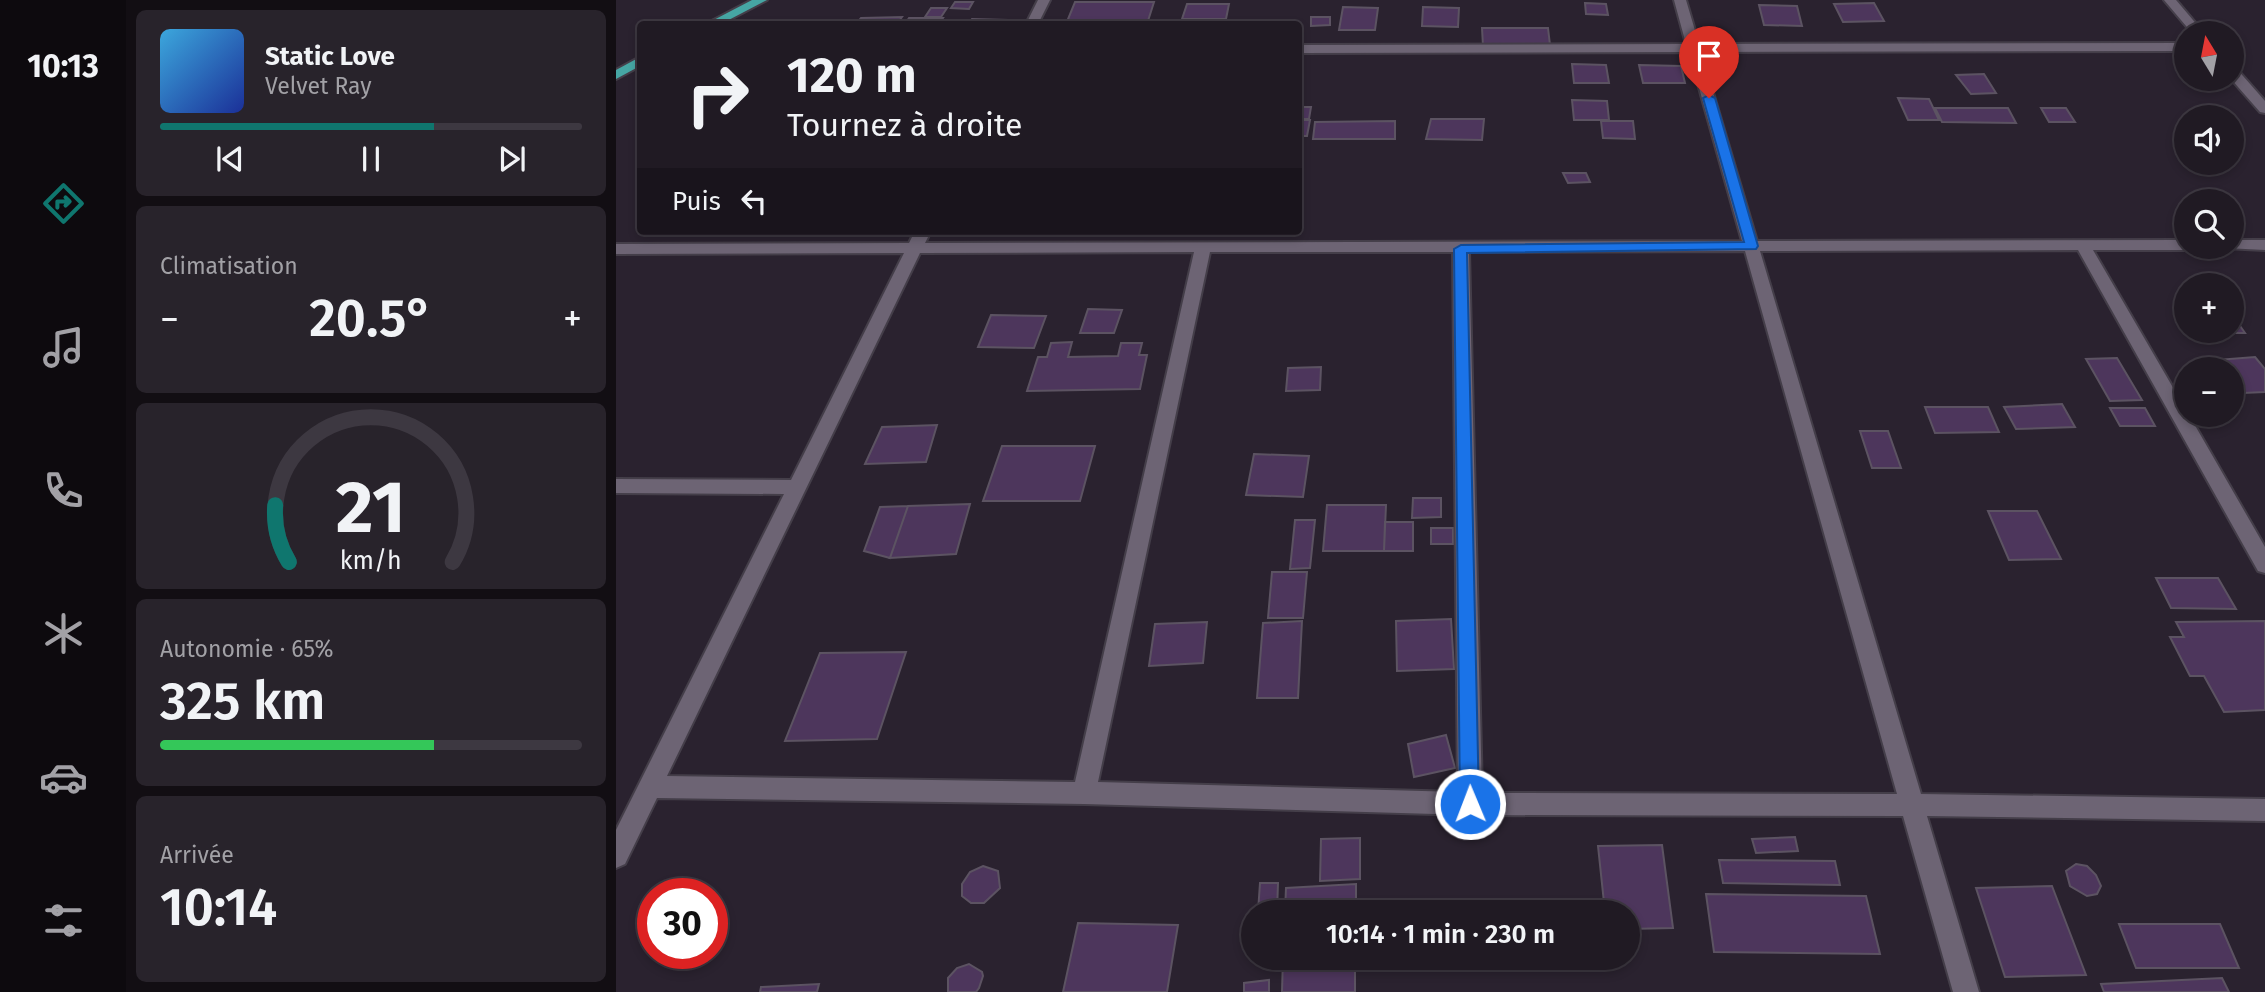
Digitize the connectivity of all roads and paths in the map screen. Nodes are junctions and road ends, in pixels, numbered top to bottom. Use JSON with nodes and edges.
{"nodes":[{"id":1,"x":761,"y":0,"type":"edge"},
{"id":2,"x":1044,"y":0,"type":"edge"},
{"id":3,"x":1681,"y":0,"type":"edge"},
{"id":4,"x":2170,"y":0,"type":"edge"},
{"id":5,"x":718,"y":21,"type":"edge"},
{"id":6,"x":1034,"y":21,"type":"edge"},
{"id":7,"x":2188,"y":21,"type":"edge"},
{"id":8,"x":2174,"y":47,"type":"edge"},
{"id":9,"x":1695,"y":48,"type":"junction"},
{"id":10,"x":1302,"y":49,"type":"edge"},
{"id":11,"x":637,"y":63,"type":"edge"},
{"id":12,"x":616,"y":75,"type":"edge"},
{"id":13,"x":2244,"y":85,"type":"edge"},
{"id":14,"x":2265,"y":108,"type":"edge"},
{"id":15,"x":919,"y":240,"type":"edge"},
{"id":16,"x":2244,"y":245,"type":"edge"},
{"id":17,"x":2265,"y":245,"type":"edge"},
{"id":18,"x":1752,"y":246,"type":"junction"},
{"id":19,"x":2083,"y":246,"type":"junction"},
{"id":20,"x":2174,"y":246,"type":"edge"},
{"id":21,"x":1203,"y":247,"type":"junction"},
{"id":22,"x":616,"y":249,"type":"edge"},
{"id":23,"x":1461,"y":249,"type":"junction"},
{"id":24,"x":616,"y":486,"type":"edge"},
{"id":25,"x":797,"y":487,"type":"junction"},
{"id":26,"x":2265,"y":565,"type":"edge"},
{"id":27,"x":650,"y":787,"type":"junction"},
{"id":28,"x":1084,"y":793,"type":"junction"},
{"id":29,"x":1470,"y":804,"type":"junction"},
{"id":30,"x":1912,"y":805,"type":"junction"},
{"id":31,"x":2265,"y":810,"type":"edge"},
{"id":32,"x":616,"y":856,"type":"edge"},
{"id":33,"x":1966,"y":992,"type":"edge"}],
"edges":[{"from":1,"to":5,"type":"highway"},
{"from":2,"to":6,"type":"street"},
{"from":3,"to":9,"type":"street"},
{"from":4,"to":7,"type":"street"},
{"from":8,"to":9,"type":"street"},
{"from":9,"to":10,"type":"street"},
{"from":9,"to":18,"type":"street"},
{"from":11,"to":12,"type":"highway"},
{"from":13,"to":14,"type":"street"},
{"from":15,"to":21,"type":"street"},
{"from":15,"to":22,"type":"street"},
{"from":15,"to":25,"type":"street"},
{"from":16,"to":17,"type":"street"},
{"from":18,"to":19,"type":"street"},
{"from":18,"to":23,"type":"street"},
{"from":18,"to":30,"type":"street"},
{"from":19,"to":20,"type":"street"},
{"from":19,"to":26,"type":"street"},
{"from":21,"to":23,"type":"street"},
{"from":21,"to":28,"type":"street"},
{"from":23,"to":29,"type":"street"},
{"from":24,"to":25,"type":"street"},
{"from":25,"to":27,"type":"street"},
{"from":27,"to":28,"type":"street"},
{"from":27,"to":32,"type":"street"},
{"from":28,"to":29,"type":"street"},
{"from":29,"to":30,"type":"street"},
{"from":30,"to":31,"type":"street"},
{"from":30,"to":33,"type":"street"}]}
